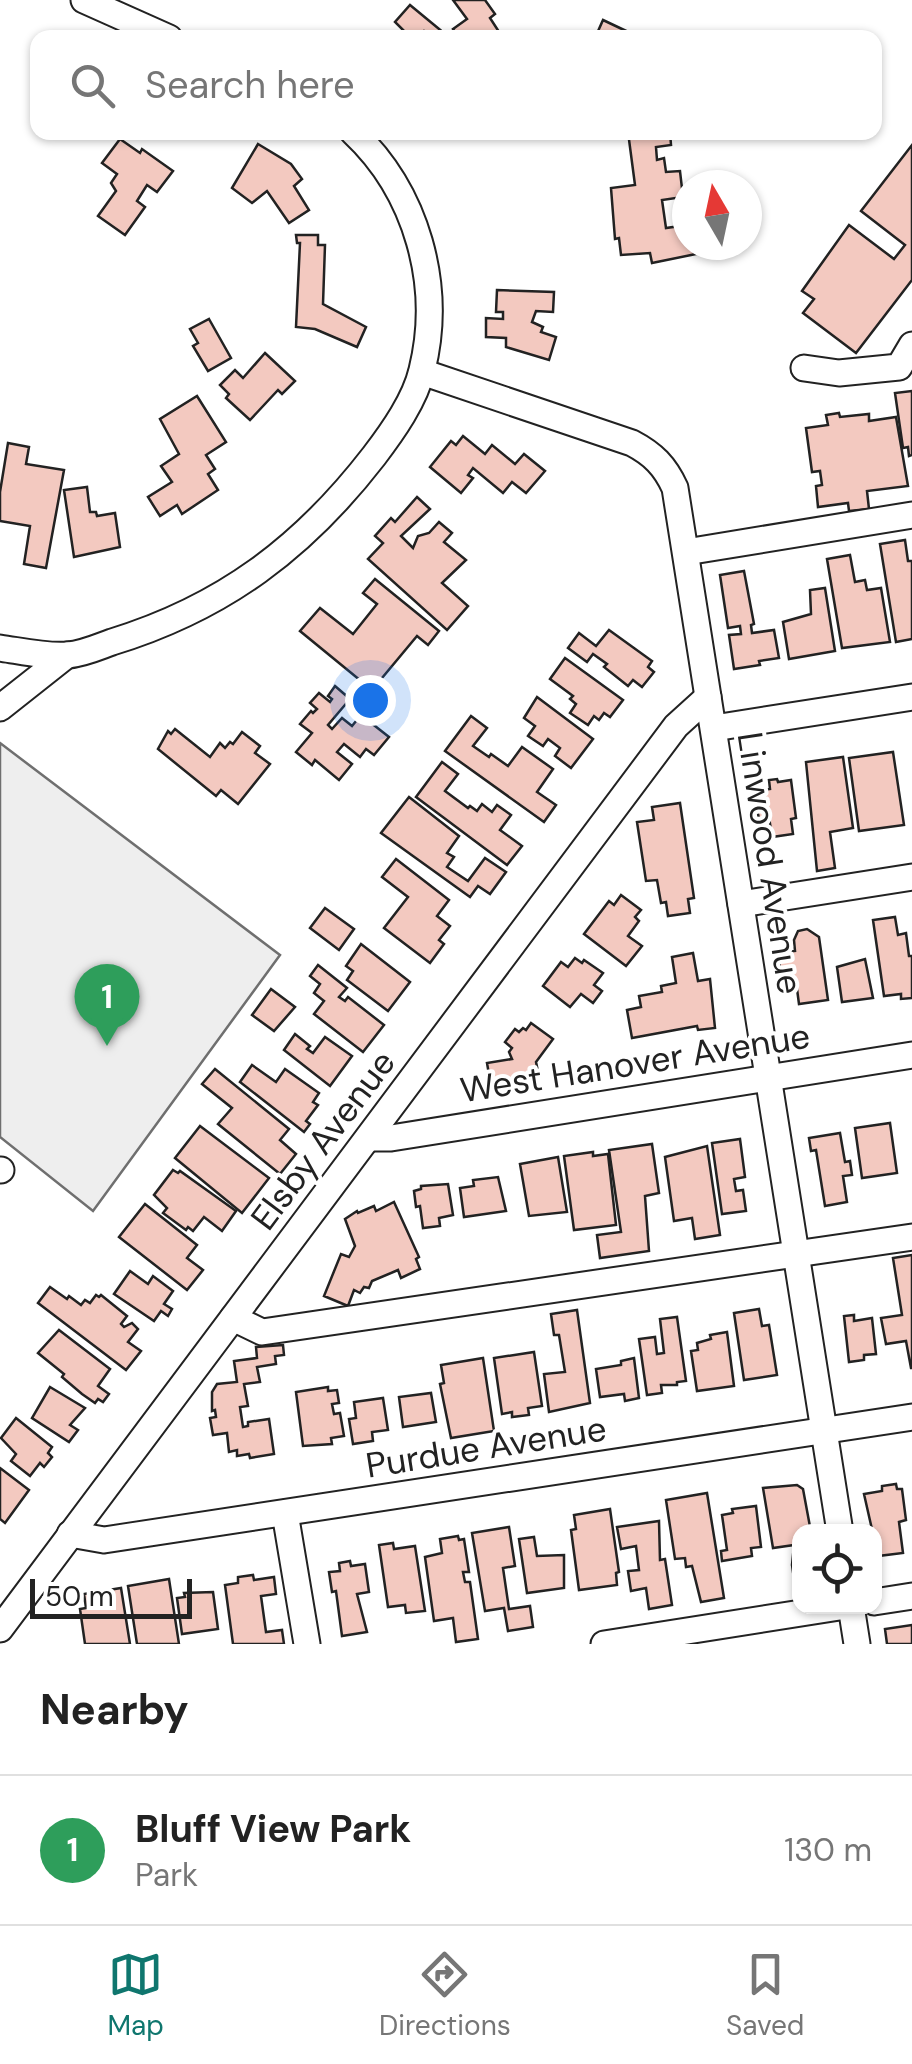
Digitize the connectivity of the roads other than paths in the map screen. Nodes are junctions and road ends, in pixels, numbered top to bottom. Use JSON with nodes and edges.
{"nodes":[{"id":1,"x":84,"y":0,"type":"edge"},
{"id":2,"x":114,"y":6,"type":"edge"},
{"id":3,"x":155,"y":30,"type":"edge"},
{"id":4,"x":360,"y":140,"type":"edge"},
{"id":5,"x":908,"y":359,"type":"edge"},
{"id":6,"x":804,"y":368,"type":"dead end"},
{"id":7,"x":422,"y":372,"type":"junction"},
{"id":8,"x":912,"y":515,"type":"edge"},
{"id":9,"x":686,"y":552,"type":"junction"},
{"id":10,"x":0,"y":648,"type":"edge"},
{"id":11,"x":67,"y":655,"type":"junction"},
{"id":12,"x":708,"y":697,"type":"junction"},
{"id":13,"x":912,"y":697,"type":"edge"},
{"id":14,"x":0,"y":708,"type":"edge"},
{"id":15,"x":714,"y":728,"type":"junction"},
{"id":16,"x":912,"y":877,"type":"edge"},
{"id":17,"x":741,"y":904,"type":"junction"},
{"id":18,"x":912,"y":1055,"type":"edge"},
{"id":19,"x":767,"y":1078,"type":"junction"},
{"id":20,"x":368,"y":1138,"type":"junction"},
{"id":21,"x":912,"y":1237,"type":"edge"},
{"id":22,"x":798,"y":1254,"type":"junction"},
{"id":23,"x":233,"y":1318,"type":"junction"},
{"id":24,"x":912,"y":1417,"type":"edge"},
{"id":25,"x":824,"y":1430,"type":"junction"},
{"id":26,"x":285,"y":1513,"type":"junction"},
{"id":27,"x":839,"y":1524,"type":"edge"},
{"id":28,"x":70,"y":1534,"type":"junction"},
{"id":29,"x":912,"y":1596,"type":"edge"},
{"id":30,"x":882,"y":1601,"type":"edge"},
{"id":31,"x":797,"y":1614,"type":"edge"},
{"id":32,"x":851,"y":1614,"type":"edge"},
{"id":33,"x":0,"y":1629,"type":"edge"},
{"id":34,"x":308,"y":1644,"type":"edge"},
{"id":35,"x":604,"y":1644,"type":"edge"},
{"id":36,"x":857,"y":1644,"type":"edge"}],
"edges":[{"from":1,"to":2,"type":"street"},
{"from":2,"to":3,"type":"street"},
{"from":4,"to":7,"type":"street"},
{"from":5,"to":6,"type":"street"},
{"from":7,"to":9,"type":"street","name":"Linwood Avenue"},
{"from":7,"to":11,"type":"street"},
{"from":8,"to":9,"type":"street"},
{"from":9,"to":12,"type":"street","name":"Linwood Avenue"},
{"from":10,"to":11,"type":"street"},
{"from":11,"to":14,"type":"street"},
{"from":12,"to":15,"type":"street","name":"Linwood Avenue"},
{"from":12,"to":20,"type":"street","name":"Elsby Avenue"},
{"from":13,"to":15,"type":"street"},
{"from":15,"to":17,"type":"street","name":"Linwood Avenue"},
{"from":16,"to":17,"type":"street"},
{"from":17,"to":19,"type":"street","name":"Linwood Avenue"},
{"from":18,"to":19,"type":"street","name":"West Hanover Avenue"},
{"from":19,"to":20,"type":"street","name":"West Hanover Avenue"},
{"from":19,"to":22,"type":"street","name":"Linwood Avenue"},
{"from":20,"to":23,"type":"street","name":"Elsby Avenue"},
{"from":21,"to":22,"type":"street"},
{"from":22,"to":23,"type":"street"},
{"from":22,"to":25,"type":"street","name":"Linwood Avenue"},
{"from":23,"to":28,"type":"street","name":"Elsby Avenue"},
{"from":24,"to":25,"type":"street","name":"Purdue Avenue"},
{"from":25,"to":26,"type":"street","name":"Purdue Avenue"},
{"from":25,"to":27,"type":"street","name":"Linwood Avenue"},
{"from":26,"to":28,"type":"street","name":"Purdue Avenue"},
{"from":26,"to":34,"type":"street"},
{"from":28,"to":33,"type":"street","name":"Elsby Avenue"},
{"from":29,"to":30,"type":"street"},
{"from":31,"to":35,"type":"street"},
{"from":32,"to":36,"type":"street"}]}
